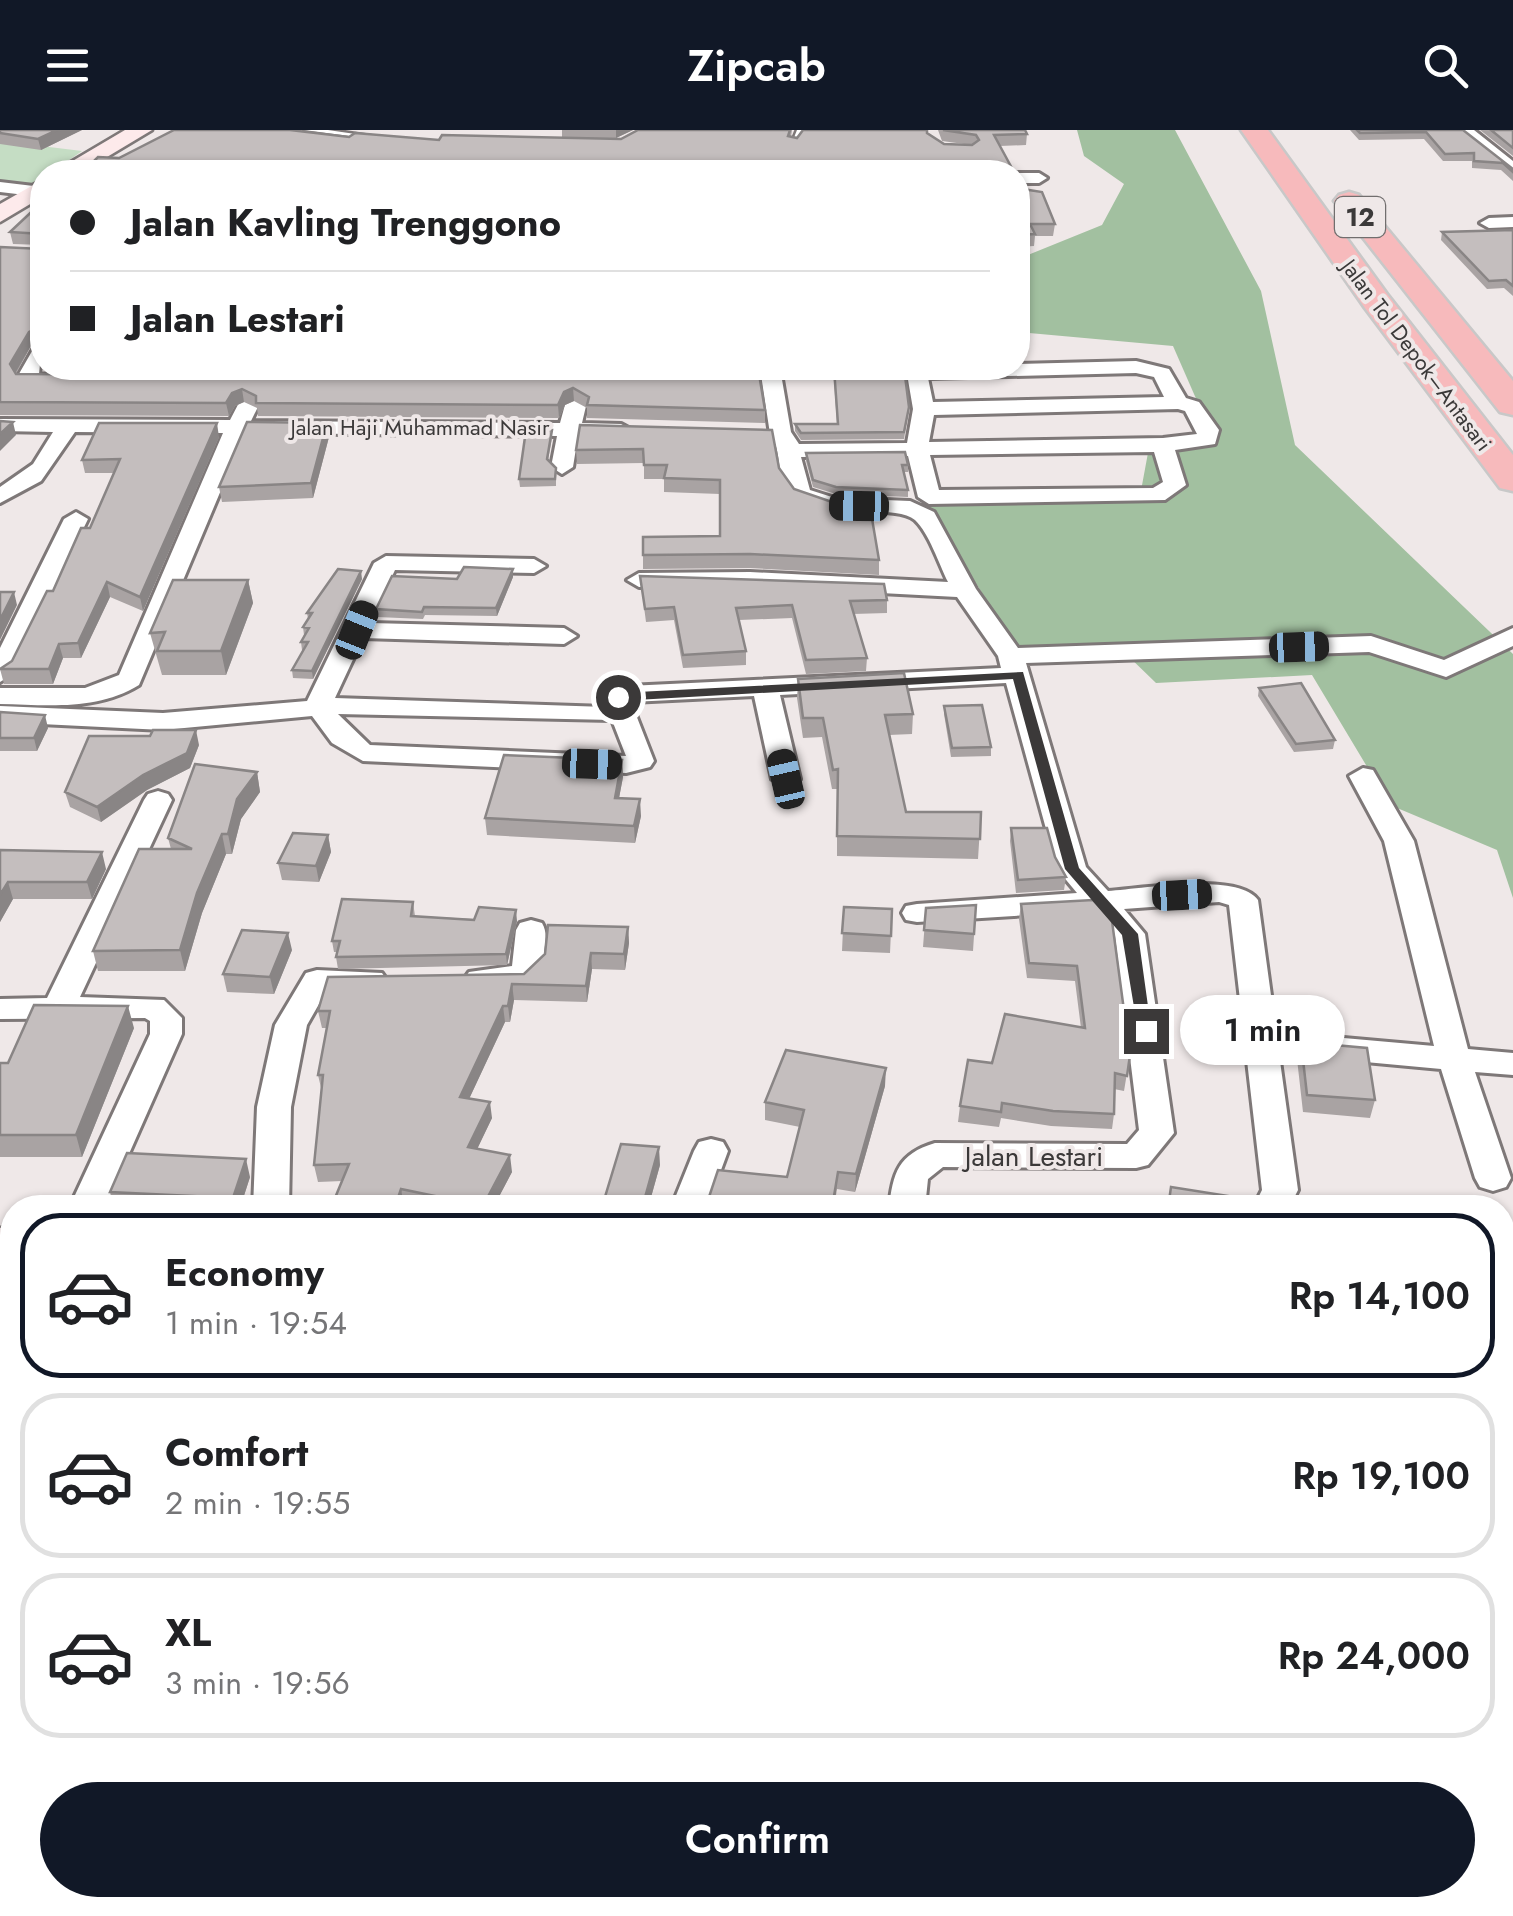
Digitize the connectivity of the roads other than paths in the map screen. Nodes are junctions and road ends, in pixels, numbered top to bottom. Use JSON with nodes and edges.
{"nodes":[{"id":1,"x":141,"y":130,"type":"edge"},
{"id":2,"x":308,"y":130,"type":"edge"},
{"id":3,"x":801,"y":130,"type":"edge"},
{"id":4,"x":1254,"y":130,"type":"edge"},
{"id":5,"x":1464,"y":130,"type":"edge"},
{"id":6,"x":384,"y":138,"type":"edge"},
{"id":7,"x":794,"y":143,"type":"edge"},
{"id":8,"x":87,"y":160,"type":"edge"},
{"id":9,"x":1513,"y":169,"type":"edge"},
{"id":10,"x":1329,"y":174,"type":"dead end"},
{"id":11,"x":1030,"y":178,"type":"edge"},
{"id":12,"x":1039,"y":178,"type":"dead end"},
{"id":13,"x":0,"y":187,"type":"edge"},
{"id":14,"x":30,"y":189,"type":"edge"},
{"id":15,"x":30,"y":196,"type":"edge"},
{"id":16,"x":0,"y":215,"type":"edge"},
{"id":17,"x":1489,"y":222,"type":"dead end"},
{"id":18,"x":1513,"y":222,"type":"edge"},
{"id":19,"x":1030,"y":368,"type":"edge"},
{"id":20,"x":58,"y":380,"type":"edge"},
{"id":21,"x":261,"y":380,"type":"edge"},
{"id":22,"x":578,"y":380,"type":"edge"},
{"id":23,"x":771,"y":380,"type":"edge"},
{"id":24,"x":919,"y":380,"type":"edge"},
{"id":25,"x":89,"y":381,"type":"edge"},
{"id":26,"x":1178,"y":404,"type":"junction"},
{"id":27,"x":1513,"y":404,"type":"edge"},
{"id":28,"x":924,"y":408,"type":"junction"},
{"id":29,"x":0,"y":425,"type":"edge"},
{"id":30,"x":67,"y":426,"type":"junction"},
{"id":31,"x":236,"y":427,"type":"junction"},
{"id":32,"x":572,"y":428,"type":"junction"},
{"id":33,"x":648,"y":430,"type":"edge"},
{"id":34,"x":778,"y":440,"type":"junction"},
{"id":35,"x":1163,"y":444,"type":"junction"},
{"id":36,"x":917,"y":449,"type":"junction"},
{"id":37,"x":1501,"y":465,"type":"edge"},
{"id":38,"x":562,"y":467,"type":"dead end"},
{"id":39,"x":1513,"y":492,"type":"edge"},
{"id":40,"x":0,"y":496,"type":"edge"},
{"id":41,"x":76,"y":519,"type":"dead end"},
{"id":42,"x":534,"y":566,"type":"dead end"},
{"id":43,"x":639,"y":580,"type":"edge"},
{"id":44,"x":964,"y":590,"type":"junction"},
{"id":45,"x":357,"y":630,"type":"junction"},
{"id":46,"x":564,"y":636,"type":"dead end"},
{"id":47,"x":1513,"y":636,"type":"edge"},
{"id":48,"x":1015,"y":665,"type":"junction"},
{"id":49,"x":0,"y":674,"type":"edge"},
{"id":50,"x":765,"y":688,"type":"junction"},
{"id":51,"x":0,"y":696,"type":"edge"},
{"id":52,"x":318,"y":706,"type":"junction"},
{"id":53,"x":0,"y":714,"type":"edge"},
{"id":54,"x":602,"y":714,"type":"dead end"},
{"id":55,"x":1363,"y":776,"type":"dead end"},
{"id":56,"x":786,"y":779,"type":"dead end"},
{"id":57,"x":158,"y":800,"type":"dead end"},
{"id":58,"x":1103,"y":903,"type":"junction"},
{"id":59,"x":917,"y":913,"type":"dead end"},
{"id":60,"x":531,"y":930,"type":"dead end"},
{"id":61,"x":396,"y":979,"type":"edge"},
{"id":62,"x":456,"y":979,"type":"edge"},
{"id":63,"x":58,"y":1008,"type":"junction"},
{"id":64,"x":0,"y":1009,"type":"edge"},
{"id":65,"x":1264,"y":1042,"type":"junction"},
{"id":66,"x":1454,"y":1059,"type":"junction"},
{"id":67,"x":1513,"y":1064,"type":"edge"},
{"id":68,"x":712,"y":1152,"type":"dead end"},
{"id":69,"x":1493,"y":1178,"type":"dead end"},
{"id":70,"x":93,"y":1195,"type":"edge"},
{"id":71,"x":271,"y":1195,"type":"edge"},
{"id":72,"x":694,"y":1195,"type":"edge"},
{"id":73,"x":909,"y":1195,"type":"edge"},
{"id":74,"x":1278,"y":1195,"type":"edge"}],
"edges":[{"from":1,"to":8,"type":"main road"},
{"from":2,"to":6,"type":"lane"},
{"from":3,"to":7,"type":"lane"},
{"from":4,"to":37,"type":"highway","name":"Jalan Tol Depok–Antasari","number":"12"},
{"from":5,"to":9,"type":"street"},
{"from":10,"to":27,"type":"highway","name":"Jalan Tol Depok–Antasari","number":"12"},
{"from":11,"to":12,"type":"street"},
{"from":13,"to":14,"type":"street"},
{"from":15,"to":16,"type":"main road"},
{"from":17,"to":18,"type":"street"},
{"from":19,"to":26,"type":"street"},
{"from":20,"to":25,"type":"street"},
{"from":21,"to":31,"type":"street"},
{"from":22,"to":32,"type":"street"},
{"from":23,"to":34,"type":"street"},
{"from":24,"to":28,"type":"street"},
{"from":26,"to":28,"type":"street"},
{"from":26,"to":35,"type":"street"},
{"from":28,"to":36,"type":"street"},
{"from":29,"to":30,"type":"street","name":"Jalan Haji Muhammad Nasir"},
{"from":30,"to":31,"type":"street","name":"Jalan Haji Muhammad Nasir"},
{"from":30,"to":40,"type":"street"},
{"from":31,"to":32,"type":"street","name":"Jalan Haji Muhammad Nasir"},
{"from":31,"to":51,"type":"street"},
{"from":32,"to":33,"type":"street","name":"Jalan Haji Muhammad Nasir"},
{"from":32,"to":38,"type":"street"},
{"from":34,"to":36,"type":"street"},
{"from":34,"to":44,"type":"street","name":"Jalan Lestari"},
{"from":35,"to":36,"type":"street"},
{"from":35,"to":36,"type":"street"},
{"from":37,"to":39,"type":"highway","name":"Jalan Tol Depok–Antasari"},
{"from":41,"to":49,"type":"street"},
{"from":42,"to":45,"type":"street"},
{"from":43,"to":44,"type":"street"},
{"from":44,"to":48,"type":"street","name":"Jalan Lestari"},
{"from":45,"to":46,"type":"street"},
{"from":45,"to":52,"type":"street"},
{"from":47,"to":48,"type":"street"},
{"from":48,"to":50,"type":"street"},
{"from":48,"to":58,"type":"street","name":"Jalan Lestari"},
{"from":50,"to":52,"type":"street"},
{"from":50,"to":56,"type":"street"},
{"from":52,"to":53,"type":"street"},
{"from":52,"to":54,"type":"street"},
{"from":55,"to":66,"type":"street"},
{"from":57,"to":63,"type":"street"},
{"from":58,"to":59,"type":"street"},
{"from":58,"to":65,"type":"street"},
{"from":58,"to":73,"type":"street","name":"Jalan Lestari"},
{"from":60,"to":62,"type":"street"},
{"from":61,"to":71,"type":"street"},
{"from":63,"to":64,"type":"street"},
{"from":63,"to":70,"type":"street"},
{"from":65,"to":66,"type":"street"},
{"from":65,"to":74,"type":"street"},
{"from":66,"to":67,"type":"street"},
{"from":66,"to":69,"type":"street"},
{"from":68,"to":72,"type":"street"}]}
